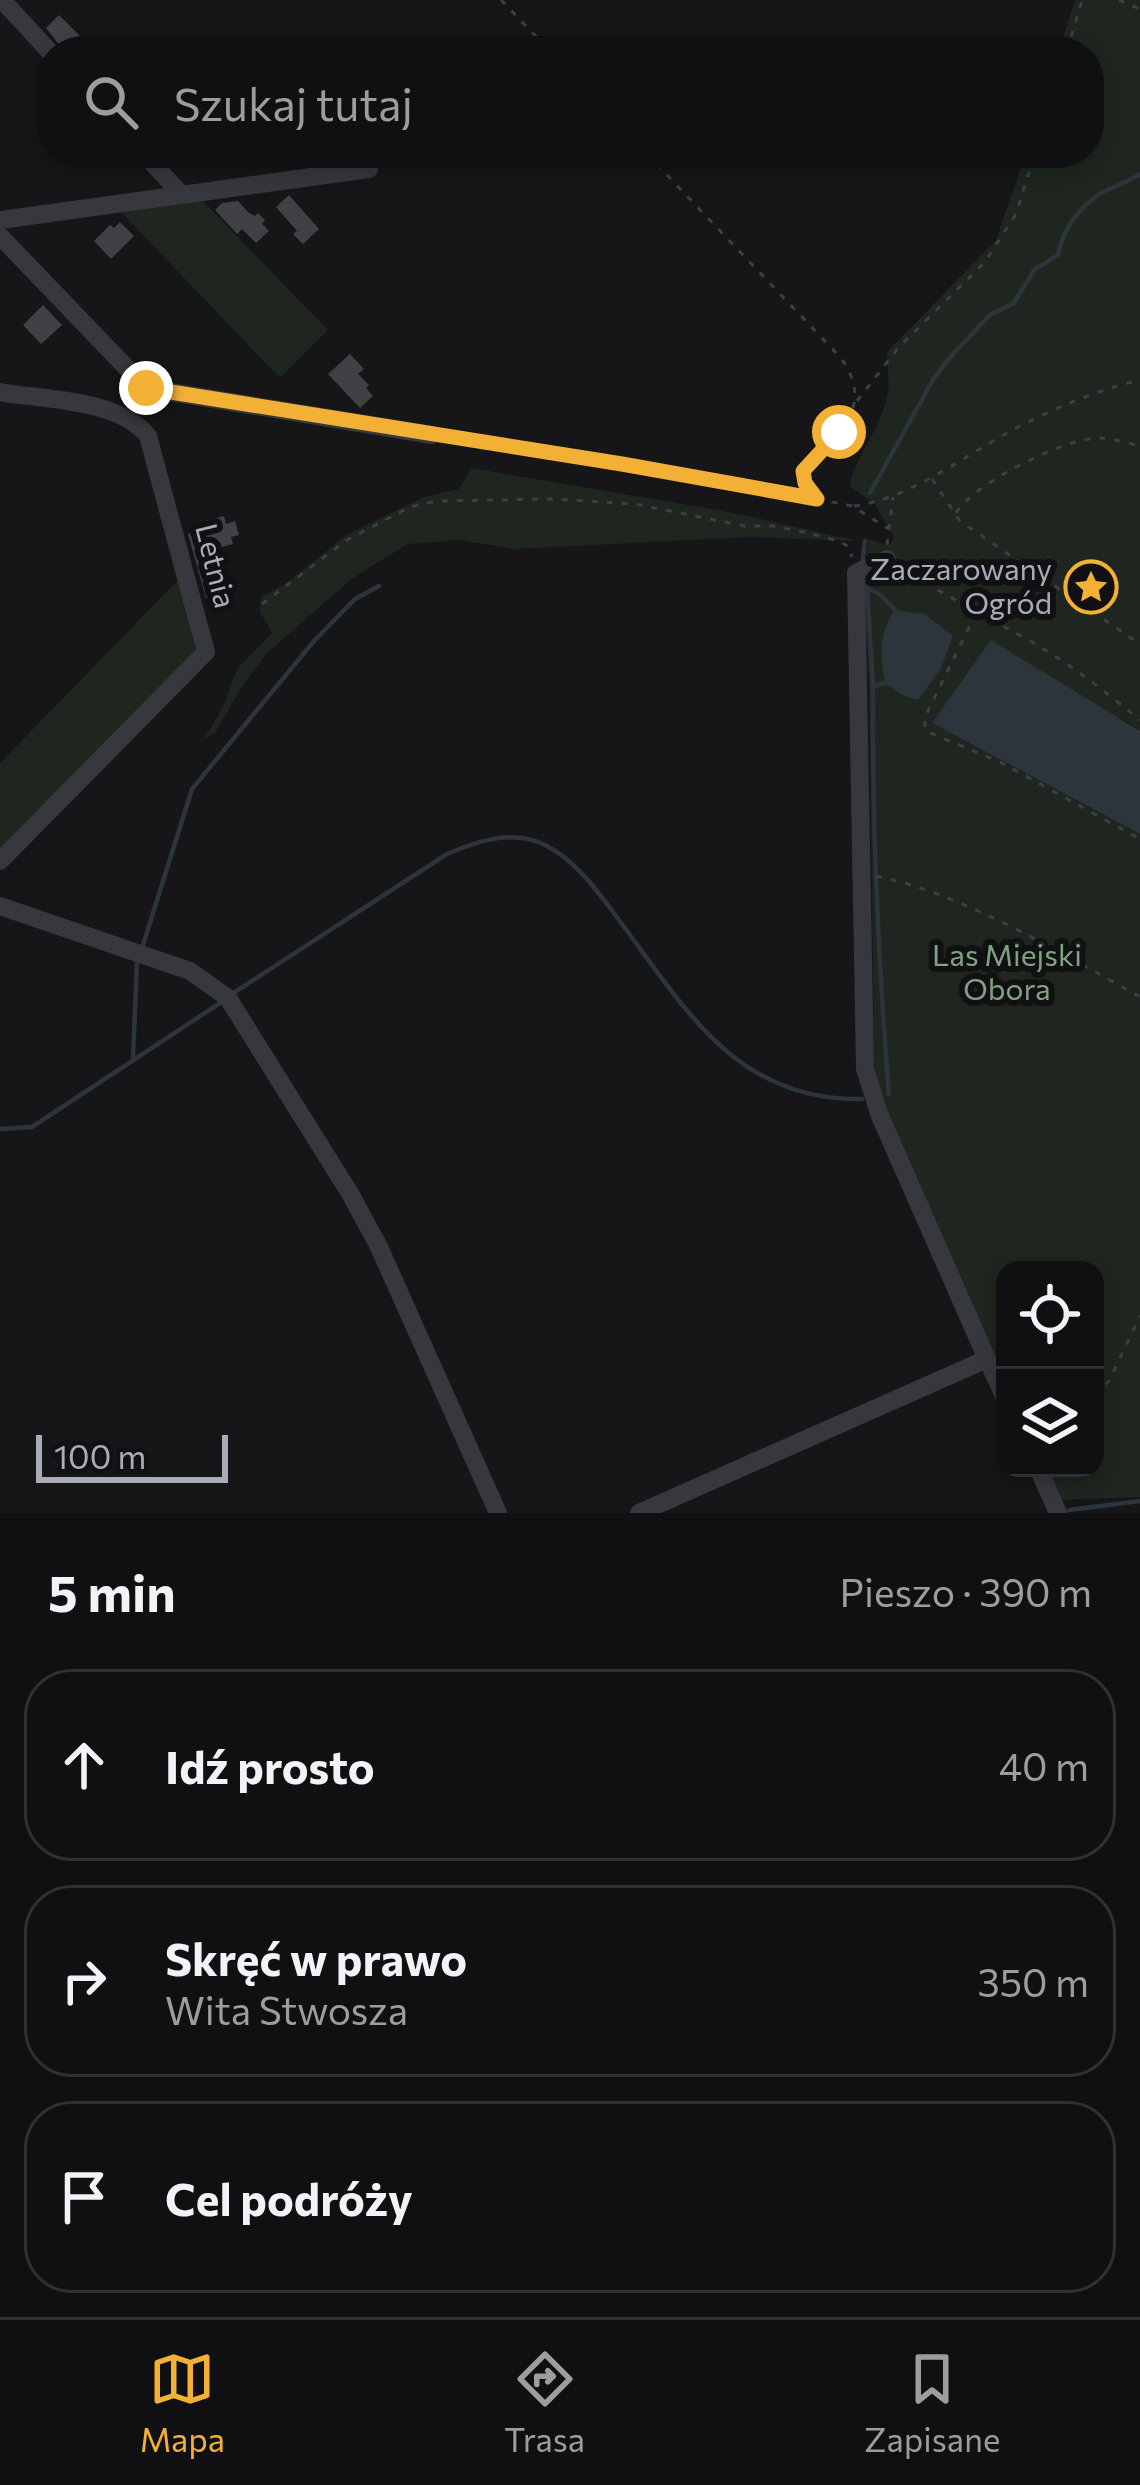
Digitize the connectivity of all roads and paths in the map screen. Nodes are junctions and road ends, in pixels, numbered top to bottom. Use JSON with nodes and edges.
{"nodes":[{"id":1,"x":2,"y":0,"type":"edge"},
{"id":2,"x":501,"y":0,"type":"edge"},
{"id":3,"x":1082,"y":0,"type":"edge"},
{"id":4,"x":1119,"y":0,"type":"edge"},
{"id":5,"x":1140,"y":9,"type":"edge"},
{"id":6,"x":536,"y":36,"type":"edge"},
{"id":7,"x":1071,"y":36,"type":"edge"},
{"id":8,"x":36,"y":37,"type":"edge"},
{"id":9,"x":157,"y":168,"type":"edge"},
{"id":10,"x":660,"y":168,"type":"edge"},
{"id":11,"x":1030,"y":168,"type":"edge"},
{"id":12,"x":370,"y":169,"type":"dead end"},
{"id":13,"x":181,"y":194,"type":"junction"},
{"id":14,"x":0,"y":220,"type":"edge"},
{"id":15,"x":0,"y":236,"type":"edge"},
{"id":16,"x":1140,"y":380,"type":"edge"},
{"id":17,"x":0,"y":392,"type":"edge"},
{"id":18,"x":856,"y":404,"type":"junction"},
{"id":19,"x":432,"y":434,"type":"joint"},
{"id":20,"x":1140,"y":446,"type":"edge"},
{"id":21,"x":930,"y":476,"type":"junction"},
{"id":22,"x":893,"y":497,"type":"junction"},
{"id":23,"x":817,"y":499,"type":"junction"},
{"id":24,"x":852,"y":506,"type":"junction"},
{"id":25,"x":955,"y":514,"type":"junction"},
{"id":26,"x":887,"y":559,"type":"joint"},
{"id":27,"x":856,"y":573,"type":"junction"},
{"id":28,"x":262,"y":604,"type":"dead end"},
{"id":29,"x":976,"y":613,"type":"junction"},
{"id":30,"x":1140,"y":644,"type":"edge"},
{"id":31,"x":1140,"y":720,"type":"edge"},
{"id":32,"x":1140,"y":839,"type":"edge"},
{"id":33,"x":0,"y":861,"type":"edge"},
{"id":34,"x":878,"y":876,"type":"dead end"},
{"id":35,"x":0,"y":906,"type":"edge"},
{"id":36,"x":1140,"y":998,"type":"edge"},
{"id":37,"x":1140,"y":1316,"type":"edge"},
{"id":38,"x":987,"y":1359,"type":"junction"},
{"id":39,"x":996,"y":1378,"type":"edge"},
{"id":40,"x":1104,"y":1386,"type":"edge"},
{"id":41,"x":1042,"y":1477,"type":"edge"},
{"id":42,"x":498,"y":1513,"type":"edge"},
{"id":43,"x":640,"y":1513,"type":"edge"},
{"id":44,"x":1058,"y":1513,"type":"edge"}],
"edges":[{"from":1,"to":8,"type":"street"},
{"from":2,"to":6,"type":"path"},
{"from":3,"to":7,"type":"path"},
{"from":4,"to":5,"type":"path"},
{"from":9,"to":13,"type":"street"},
{"from":10,"to":18,"type":"path"},
{"from":11,"to":18,"type":"path"},
{"from":12,"to":13,"type":"street"},
{"from":13,"to":14,"type":"street"},
{"from":15,"to":19,"type":"street"},
{"from":16,"to":21,"type":"path"},
{"from":17,"to":33,"type":"street","name":"Letnia"},
{"from":18,"to":23,"type":"path"},
{"from":19,"to":23,"type":"path"},
{"from":20,"to":25,"type":"path"},
{"from":21,"to":22,"type":"path"},
{"from":21,"to":25,"type":"path"},
{"from":22,"to":24,"type":"path"},
{"from":22,"to":24,"type":"path"},
{"from":23,"to":24,"type":"path"},
{"from":25,"to":30,"type":"path"},
{"from":26,"to":27,"type":"street"},
{"from":26,"to":29,"type":"path"},
{"from":27,"to":28,"type":"path"},
{"from":27,"to":38,"type":"street"},
{"from":29,"to":31,"type":"path"},
{"from":29,"to":32,"type":"path"},
{"from":34,"to":36,"type":"path"},
{"from":35,"to":42,"type":"street"},
{"from":37,"to":40,"type":"path"},
{"from":38,"to":39,"type":"street"},
{"from":38,"to":43,"type":"street"},
{"from":41,"to":44,"type":"street"}]}
